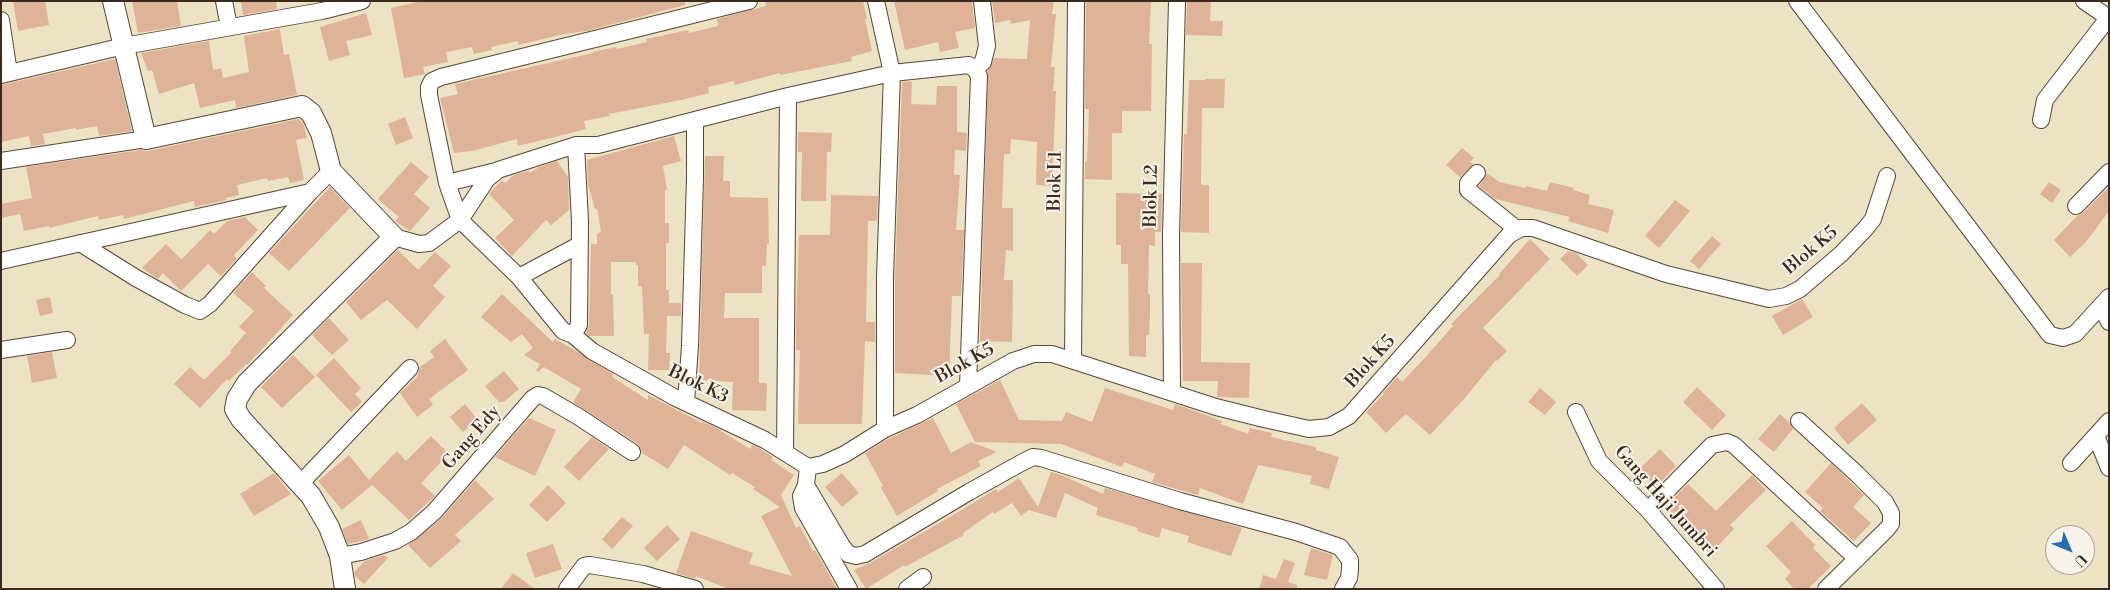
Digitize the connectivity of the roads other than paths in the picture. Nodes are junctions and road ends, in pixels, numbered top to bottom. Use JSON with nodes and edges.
{"nodes":[{"id":1,"x":113,"y":1,"type":"edge"},
{"id":2,"x":224,"y":1,"type":"edge"},
{"id":3,"x":362,"y":1,"type":"edge"},
{"id":4,"x":749,"y":1,"type":"edge"},
{"id":5,"x":876,"y":1,"type":"edge"},
{"id":6,"x":982,"y":1,"type":"edge"},
{"id":7,"x":1076,"y":1,"type":"edge"},
{"id":8,"x":1177,"y":1,"type":"edge"},
{"id":9,"x":1798,"y":1,"type":"edge"},
{"id":10,"x":2084,"y":1,"type":"edge"},
{"id":11,"x":321,"y":6,"type":"edge"},
{"id":12,"x":2109,"y":18,"type":"edge"},
{"id":13,"x":1,"y":20,"type":"edge"},
{"id":14,"x":230,"y":27,"type":"junction"},
{"id":15,"x":124,"y":46,"type":"junction"},
{"id":16,"x":975,"y":69,"type":"junction"},
{"id":17,"x":892,"y":73,"type":"junction"},
{"id":18,"x":5,"y":74,"type":"edge"},
{"id":19,"x":788,"y":96,"type":"junction"},
{"id":20,"x":2041,"y":120,"type":"dead end"},
{"id":21,"x":695,"y":121,"type":"junction"},
{"id":22,"x":146,"y":139,"type":"junction"},
{"id":23,"x":576,"y":145,"type":"junction"},
{"id":24,"x":1,"y":162,"type":"edge"},
{"id":25,"x":498,"y":170,"type":"junction"},
{"id":26,"x":332,"y":171,"type":"junction"},
{"id":27,"x":2109,"y":172,"type":"edge"},
{"id":28,"x":1477,"y":173,"type":"dead end"},
{"id":29,"x":1887,"y":176,"type":"dead end"},
{"id":30,"x":447,"y":183,"type":"junction"},
{"id":31,"x":310,"y":192,"type":"junction"},
{"id":32,"x":2076,"y":206,"type":"dead end"},
{"id":33,"x":460,"y":220,"type":"junction"},
{"id":34,"x":1518,"y":230,"type":"junction"},
{"id":35,"x":394,"y":237,"type":"junction"},
{"id":36,"x":80,"y":243,"type":"junction"},
{"id":37,"x":579,"y":245,"type":"junction"},
{"id":38,"x":1,"y":261,"type":"edge"},
{"id":39,"x":519,"y":277,"type":"junction"},
{"id":40,"x":2105,"y":301,"type":"edge"},
{"id":41,"x":2109,"y":322,"type":"edge"},
{"id":42,"x":573,"y":335,"type":"junction"},
{"id":43,"x":67,"y":340,"type":"dead end"},
{"id":44,"x":1,"y":350,"type":"edge"},
{"id":45,"x":1073,"y":360,"type":"junction"},
{"id":46,"x":410,"y":368,"type":"dead end"},
{"id":47,"x":968,"y":386,"type":"junction"},
{"id":48,"x":1172,"y":392,"type":"junction"},
{"id":49,"x":686,"y":402,"type":"junction"},
{"id":50,"x":1576,"y":412,"type":"dead end"},
{"id":51,"x":2109,"y":420,"type":"edge"},
{"id":52,"x":1798,"y":421,"type":"dead end"},
{"id":53,"x":885,"y":429,"type":"junction"},
{"id":54,"x":2096,"y":436,"type":"junction"},
{"id":55,"x":632,"y":452,"type":"dead end"},
{"id":56,"x":785,"y":452,"type":"junction"},
{"id":57,"x":2071,"y":463,"type":"dead end"},
{"id":58,"x":808,"y":467,"type":"junction"},
{"id":59,"x":2109,"y":468,"type":"edge"},
{"id":60,"x":300,"y":484,"type":"junction"},
{"id":61,"x":806,"y":486,"type":"junction"},
{"id":62,"x":1648,"y":510,"type":"junction"},
{"id":63,"x":340,"y":556,"type":"junction"},
{"id":64,"x":1856,"y":559,"type":"junction"},
{"id":65,"x":923,"y":578,"type":"dead end"},
{"id":66,"x":343,"y":587,"type":"edge"},
{"id":67,"x":567,"y":589,"type":"edge"},
{"id":68,"x":695,"y":589,"type":"edge"},
{"id":69,"x":849,"y":589,"type":"edge"},
{"id":70,"x":907,"y":589,"type":"edge"},
{"id":71,"x":1343,"y":589,"type":"edge"},
{"id":72,"x":1716,"y":589,"type":"edge"},
{"id":73,"x":1826,"y":589,"type":"edge"}],
"edges":[{"from":1,"to":15,"type":"street"},
{"from":2,"to":14,"type":"street"},
{"from":3,"to":11,"type":"street"},
{"from":4,"to":30,"type":"street"},
{"from":5,"to":17,"type":"street"},
{"from":6,"to":16,"type":"street"},
{"from":7,"to":45,"type":"street","name":"Blok L1"},
{"from":8,"to":48,"type":"street","name":"Blok L2"},
{"from":9,"to":40,"type":"street"},
{"from":10,"to":12,"type":"street"},
{"from":11,"to":14,"type":"street"},
{"from":12,"to":20,"type":"street"},
{"from":13,"to":18,"type":"street"},
{"from":14,"to":15,"type":"street"},
{"from":15,"to":18,"type":"street"},
{"from":15,"to":22,"type":"street"},
{"from":16,"to":17,"type":"street"},
{"from":16,"to":47,"type":"street"},
{"from":17,"to":19,"type":"street"},
{"from":17,"to":53,"type":"street"},
{"from":19,"to":21,"type":"street"},
{"from":19,"to":56,"type":"street"},
{"from":21,"to":23,"type":"street"},
{"from":21,"to":49,"type":"street"},
{"from":22,"to":24,"type":"street"},
{"from":22,"to":26,"type":"street"},
{"from":23,"to":25,"type":"street"},
{"from":23,"to":37,"type":"street"},
{"from":25,"to":30,"type":"street"},
{"from":25,"to":33,"type":"street"},
{"from":26,"to":31,"type":"street"},
{"from":26,"to":35,"type":"street"},
{"from":27,"to":32,"type":"street"},
{"from":28,"to":34,"type":"street"},
{"from":29,"to":34,"type":"street","name":"Blok K5"},
{"from":30,"to":33,"type":"street"},
{"from":31,"to":36,"type":"street"},
{"from":31,"to":36,"type":"street"},
{"from":33,"to":35,"type":"street"},
{"from":33,"to":39,"type":"street","name":"Blok K3"},
{"from":34,"to":48,"type":"street","name":"Blok K5"},
{"from":35,"to":60,"type":"street"},
{"from":36,"to":38,"type":"street"},
{"from":37,"to":39,"type":"street"},
{"from":37,"to":42,"type":"street"},
{"from":39,"to":42,"type":"street","name":"Blok K3"},
{"from":40,"to":41,"type":"street"},
{"from":42,"to":49,"type":"street","name":"Blok K3"},
{"from":43,"to":44,"type":"street"},
{"from":45,"to":47,"type":"street","name":"Blok K5"},
{"from":45,"to":48,"type":"street","name":"Blok K5"},
{"from":46,"to":60,"type":"street"},
{"from":47,"to":53,"type":"street","name":"Blok K5"},
{"from":49,"to":56,"type":"street","name":"Blok K3"},
{"from":50,"to":62,"type":"street","name":"Gang Haji Jumbri"},
{"from":51,"to":54,"type":"street"},
{"from":52,"to":64,"type":"street"},
{"from":53,"to":58,"type":"street","name":"Blok K5"},
{"from":54,"to":57,"type":"street"},
{"from":54,"to":59,"type":"street"},
{"from":55,"to":63,"type":"street","name":"Gang Edy"},
{"from":56,"to":58,"type":"street","name":"Blok K3"},
{"from":58,"to":61,"type":"street"},
{"from":60,"to":63,"type":"street"},
{"from":61,"to":69,"type":"street"},
{"from":61,"to":71,"type":"street"},
{"from":62,"to":64,"type":"street"},
{"from":62,"to":72,"type":"street","name":"Gang Haji Jumbri"},
{"from":63,"to":66,"type":"street"},
{"from":64,"to":73,"type":"street"},
{"from":65,"to":70,"type":"street"},
{"from":67,"to":68,"type":"street"}]}
